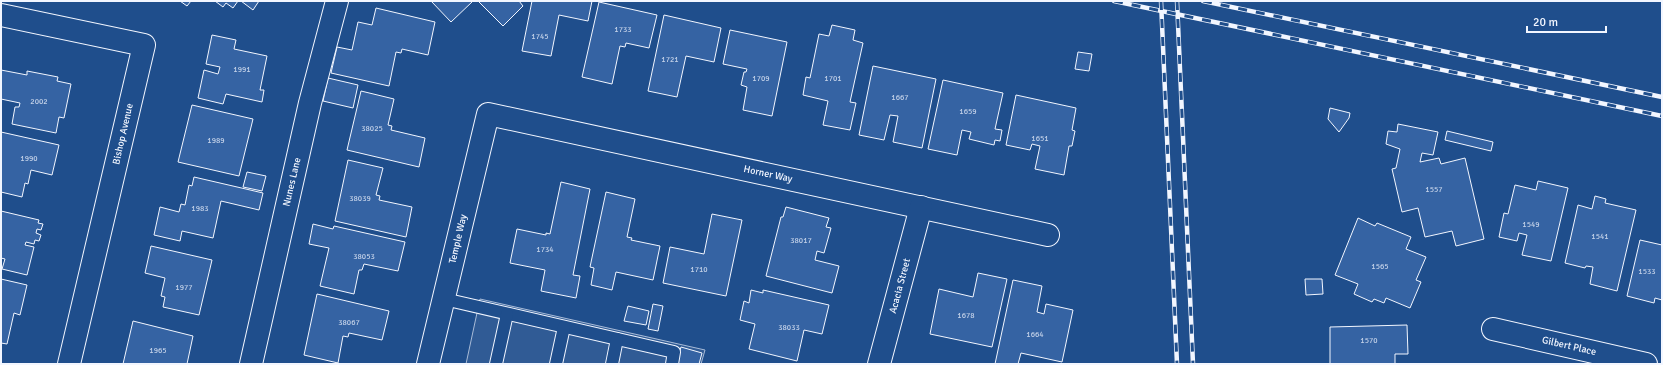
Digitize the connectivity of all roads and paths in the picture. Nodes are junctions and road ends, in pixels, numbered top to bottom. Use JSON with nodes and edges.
{"nodes":[{"id":1,"x":337,"y":1,"type":"edge"},
{"id":2,"x":1,"y":15,"type":"edge"},
{"id":3,"x":488,"y":114,"type":"joint"},
{"id":4,"x":921,"y":207,"type":"junction"},
{"id":5,"x":1048,"y":235,"type":"dead end"},
{"id":6,"x":444,"y":300,"type":"junction"},
{"id":7,"x":507,"y":314,"type":"junction"},
{"id":8,"x":564,"y":327,"type":"junction"},
{"id":9,"x":1493,"y":329,"type":"dead end"},
{"id":10,"x":617,"y":339,"type":"junction"},
{"id":11,"x":673,"y":358,"type":"edge"},
{"id":12,"x":69,"y":364,"type":"edge"},
{"id":13,"x":251,"y":364,"type":"edge"},
{"id":14,"x":428,"y":364,"type":"edge"},
{"id":15,"x":496,"y":364,"type":"edge"},
{"id":16,"x":556,"y":364,"type":"edge"},
{"id":17,"x":612,"y":364,"type":"edge"},
{"id":18,"x":879,"y":364,"type":"edge"},
{"id":19,"x":1646,"y":364,"type":"edge"}],
"edges":[{"from":1,"to":13,"type":"street","name":"Nunes Lane"},
{"from":2,"to":12,"type":"street","name":"Bishop Avenue"},
{"from":3,"to":4,"type":"street","name":"Horner Way"},
{"from":3,"to":6,"type":"street","name":"Temple Way"},
{"from":4,"to":5,"type":"street","name":"Horner Way"},
{"from":4,"to":18,"type":"street","name":"Acacia Street"},
{"from":6,"to":7,"type":"lane"},
{"from":6,"to":14,"type":"street","name":"Temple Way"},
{"from":7,"to":8,"type":"lane"},
{"from":7,"to":15,"type":"lane"},
{"from":8,"to":10,"type":"lane"},
{"from":8,"to":16,"type":"lane"},
{"from":9,"to":19,"type":"street","name":"Gilbert Place"},
{"from":10,"to":11,"type":"lane"},
{"from":10,"to":17,"type":"lane"}]}
